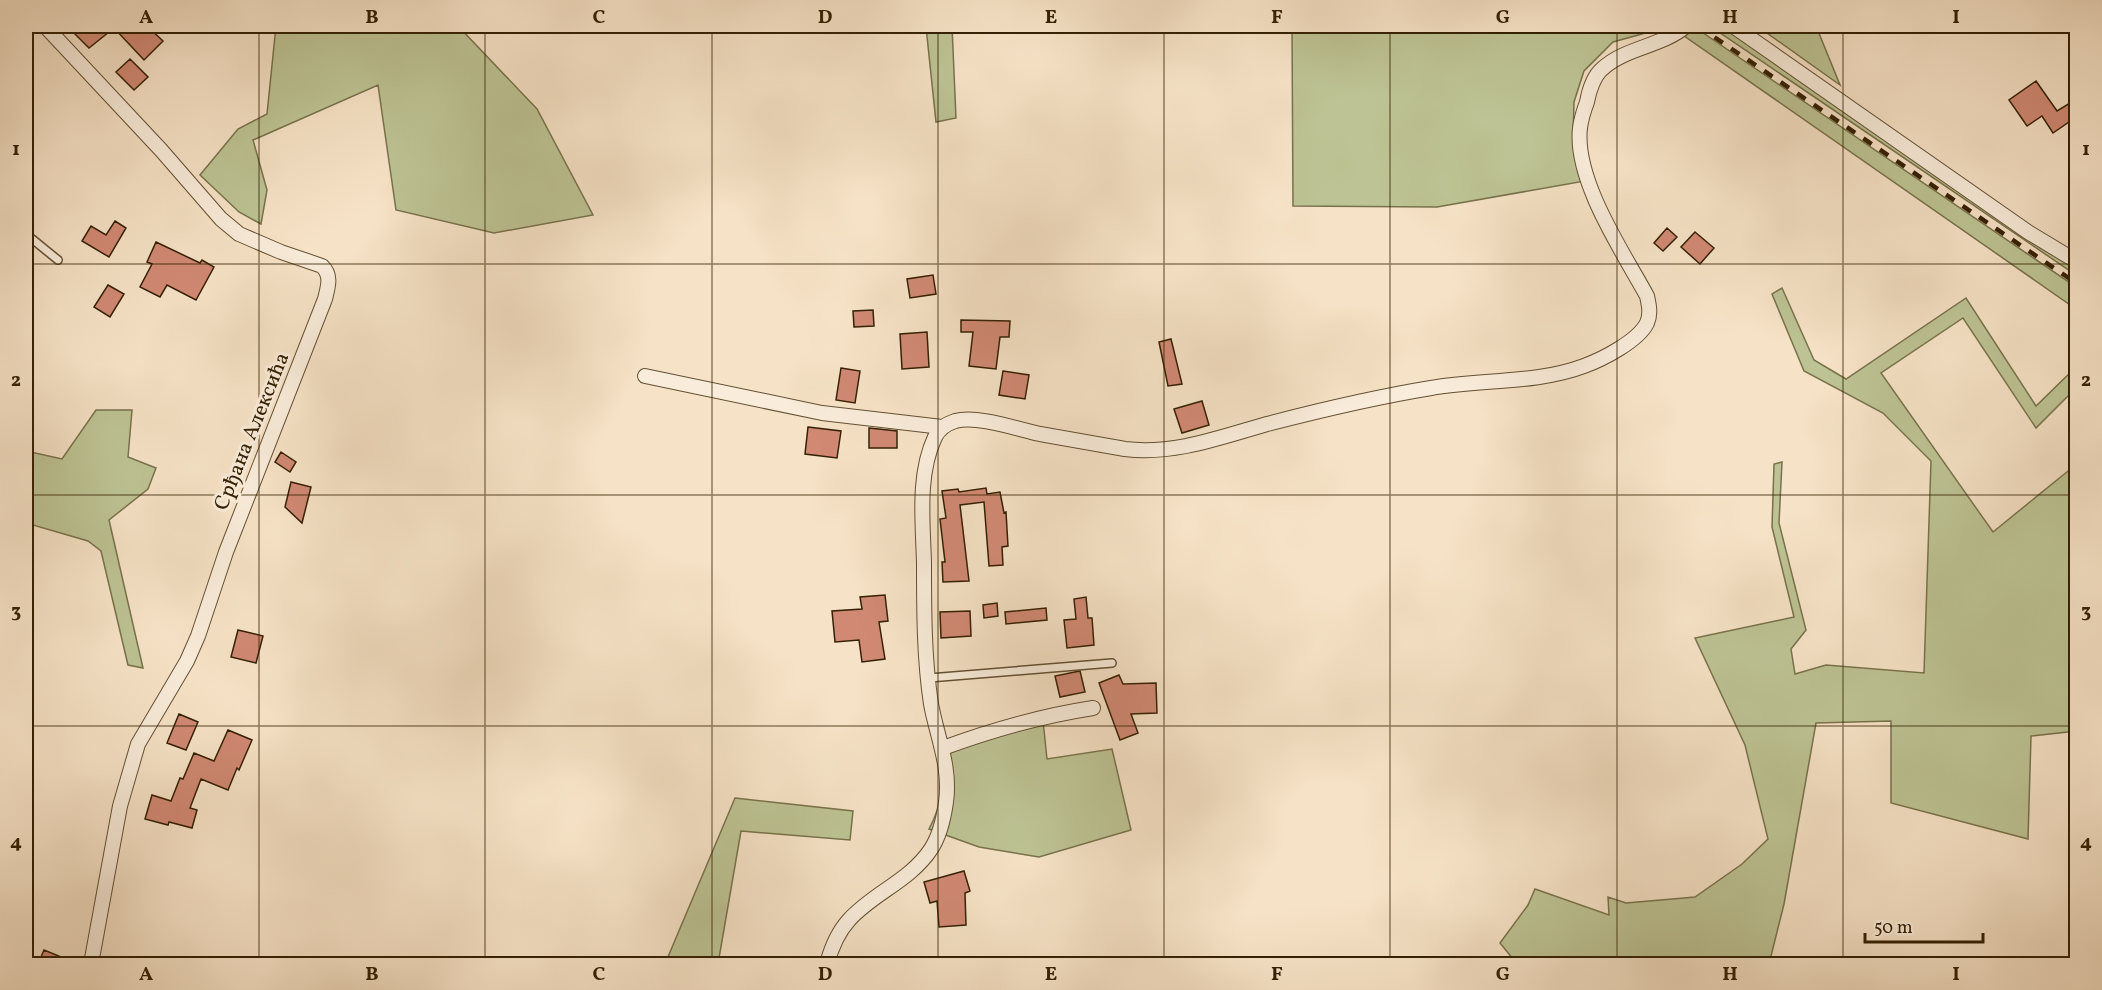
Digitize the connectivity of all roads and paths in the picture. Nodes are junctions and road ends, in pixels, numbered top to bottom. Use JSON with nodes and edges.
{"nodes":[{"id":1,"x":45,"y":26,"type":"edge"},
{"id":2,"x":1686,"y":26,"type":"edge"},
{"id":3,"x":1733,"y":26,"type":"edge"},
{"id":4,"x":26,"y":234,"type":"edge"},
{"id":5,"x":58,"y":260,"type":"dead end"},
{"id":6,"x":2076,"y":261,"type":"edge"},
{"id":7,"x":645,"y":376,"type":"dead end"},
{"id":8,"x":942,"y":427,"type":"junction"},
{"id":9,"x":1112,"y":663,"type":"dead end"},
{"id":10,"x":928,"y":678,"type":"junction"},
{"id":11,"x":1093,"y":708,"type":"dead end"},
{"id":12,"x":943,"y":748,"type":"junction"},
{"id":13,"x":91,"y":964,"type":"edge"},
{"id":14,"x":827,"y":964,"type":"edge"}],
"edges":[{"from":1,"to":13,"type":"street","name":"Срђана Алексића"},
{"from":2,"to":8,"type":"street"},
{"from":3,"to":6,"type":"street"},
{"from":4,"to":5,"type":"lane"},
{"from":7,"to":8,"type":"street"},
{"from":8,"to":10,"type":"street"},
{"from":9,"to":10,"type":"lane"},
{"from":10,"to":12,"type":"street"},
{"from":11,"to":12,"type":"street"},
{"from":12,"to":14,"type":"street"}]}
